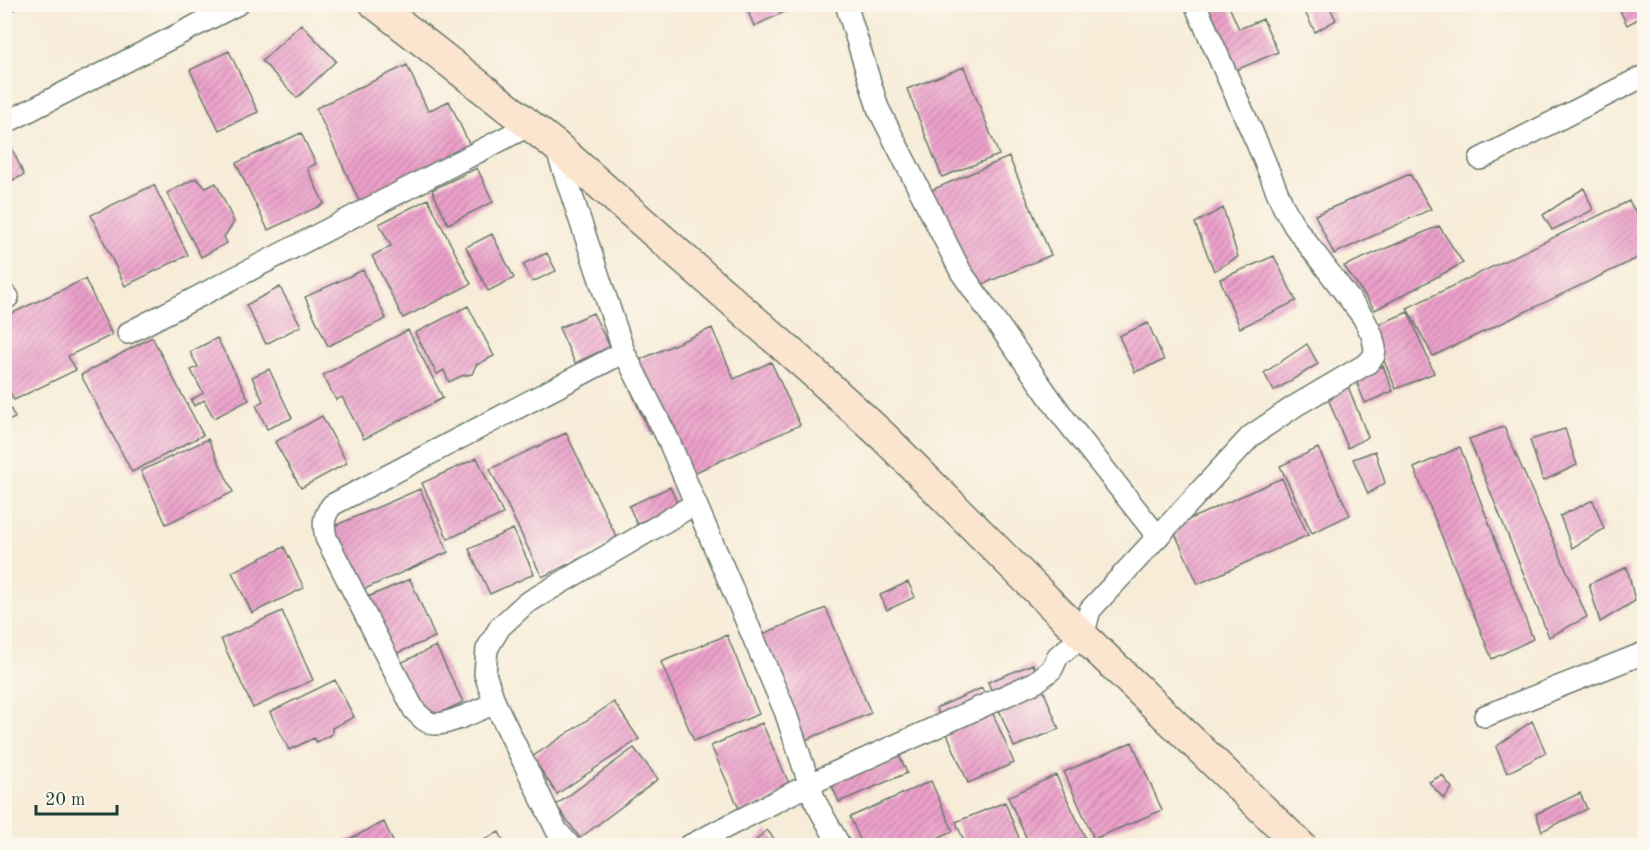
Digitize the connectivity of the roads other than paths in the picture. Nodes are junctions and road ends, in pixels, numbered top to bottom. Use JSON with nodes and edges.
{"nodes":[{"id":1,"x":238,"y":4,"type":"edge"},
{"id":2,"x":375,"y":4,"type":"edge"},
{"id":3,"x":846,"y":4,"type":"edge"},
{"id":4,"x":1195,"y":4,"type":"edge"},
{"id":5,"x":1644,"y":76,"type":"edge"},
{"id":6,"x":11,"y":120,"type":"dead end"},
{"id":7,"x":530,"y":125,"type":"junction"},
{"id":8,"x":555,"y":145,"type":"junction"},
{"id":9,"x":1480,"y":159,"type":"dead end"},
{"id":10,"x":128,"y":333,"type":"dead end"},
{"id":11,"x":624,"y":352,"type":"junction"},
{"id":12,"x":695,"y":504,"type":"junction"},
{"id":13,"x":1158,"y":537,"type":"junction"},
{"id":14,"x":1083,"y":636,"type":"junction"},
{"id":15,"x":1644,"y":652,"type":"edge"},
{"id":16,"x":495,"y":703,"type":"junction"},
{"id":17,"x":1485,"y":716,"type":"dead end"},
{"id":18,"x":810,"y":784,"type":"junction"},
{"id":19,"x":570,"y":846,"type":"edge"},
{"id":20,"x":689,"y":846,"type":"edge"},
{"id":21,"x":840,"y":846,"type":"edge"},
{"id":22,"x":1301,"y":846,"type":"edge"}],
"edges":[{"from":1,"to":6,"type":"street"},
{"from":2,"to":7,"type":"street"},
{"from":3,"to":13,"type":"street"},
{"from":4,"to":13,"type":"street"},
{"from":5,"to":9,"type":"street"},
{"from":7,"to":8,"type":"street"},
{"from":7,"to":10,"type":"street"},
{"from":8,"to":11,"type":"street"},
{"from":8,"to":14,"type":"street"},
{"from":11,"to":12,"type":"street"},
{"from":11,"to":16,"type":"street"},
{"from":12,"to":16,"type":"street"},
{"from":12,"to":18,"type":"street"},
{"from":13,"to":14,"type":"street"},
{"from":14,"to":18,"type":"street"},
{"from":14,"to":22,"type":"street"},
{"from":15,"to":17,"type":"street"},
{"from":16,"to":19,"type":"street"},
{"from":18,"to":20,"type":"street"},
{"from":18,"to":21,"type":"street"}]}
